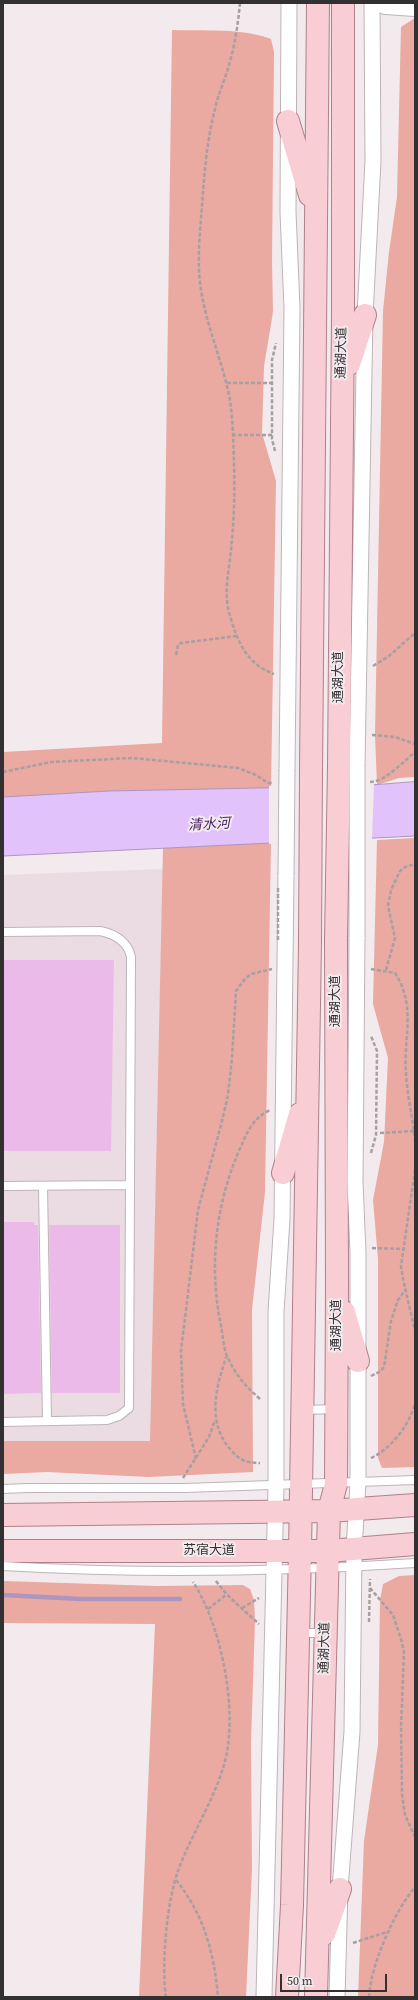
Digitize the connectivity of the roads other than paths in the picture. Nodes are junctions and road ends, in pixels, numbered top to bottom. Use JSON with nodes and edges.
{"nodes":[{"id":1,"x":289,"y":3,"type":"edge"},
{"id":2,"x":318,"y":3,"type":"edge"},
{"id":3,"x":343,"y":3,"type":"edge"},
{"id":4,"x":372,"y":3,"type":"edge"},
{"id":5,"x":386,"y":3,"type":"edge"},
{"id":6,"x":415,"y":5,"type":"edge"},
{"id":7,"x":330,"y":85,"type":"junction"},
{"id":8,"x":288,"y":121,"type":"junction"},
{"id":9,"x":316,"y":216,"type":"junction"},
{"id":10,"x":365,"y":315,"type":"junction"},
{"id":11,"x":342,"y":384,"type":"junction"},
{"id":12,"x":348,"y":765,"type":"junction"},
{"id":13,"x":3,"y":932,"type":"edge"},
{"id":14,"x":308,"y":1088,"type":"junction"},
{"id":15,"x":282,"y":1173,"type":"junction"},
{"id":16,"x":130,"y":1185,"type":"junction"},
{"id":17,"x":3,"y":1186,"type":"edge"},
{"id":18,"x":43,"y":1186,"type":"junction"},
{"id":19,"x":337,"y":1287,"type":"junction"},
{"id":20,"x":362,"y":1369,"type":"junction"},
{"id":21,"x":303,"y":1410,"type":"junction"},
{"id":22,"x":336,"y":1410,"type":"junction"},
{"id":23,"x":46,"y":1421,"type":"junction"},
{"id":24,"x":3,"y":1422,"type":"edge"},
{"id":25,"x":415,"y":1480,"type":"edge"},
{"id":26,"x":358,"y":1482,"type":"junction"},
{"id":27,"x":336,"y":1484,"type":"junction"},
{"id":28,"x":302,"y":1485,"type":"junction"},
{"id":29,"x":276,"y":1486,"type":"junction"},
{"id":30,"x":3,"y":1489,"type":"edge"},
{"id":31,"x":415,"y":1505,"type":"edge"},
{"id":32,"x":356,"y":1509,"type":"junction"},
{"id":33,"x":329,"y":1510,"type":"junction"},
{"id":34,"x":301,"y":1511,"type":"junction"},
{"id":35,"x":275,"y":1512,"type":"junction"},
{"id":36,"x":3,"y":1515,"type":"edge"},
{"id":37,"x":415,"y":1544,"type":"edge"},
{"id":38,"x":3,"y":1551,"type":"edge"},
{"id":39,"x":354,"y":1559,"type":"junction"},
{"id":40,"x":274,"y":1560,"type":"junction"},
{"id":41,"x":300,"y":1560,"type":"junction"},
{"id":42,"x":327,"y":1560,"type":"junction"},
{"id":43,"x":415,"y":1563,"type":"edge"},
{"id":44,"x":3,"y":1566,"type":"edge"},
{"id":45,"x":298,"y":1633,"type":"junction"},
{"id":46,"x":325,"y":1633,"type":"junction"},
{"id":47,"x":340,"y":1889,"type":"junction"},
{"id":48,"x":317,"y":1952,"type":"junction"},
{"id":49,"x":264,"y":1997,"type":"edge"},
{"id":50,"x":287,"y":1997,"type":"edge"},
{"id":51,"x":316,"y":1997,"type":"edge"},
{"id":52,"x":337,"y":1997,"type":"edge"}],
"edges":[{"from":1,"to":8,"type":"street"},
{"from":2,"to":7,"type":"main road","name":"通湖大道"},
{"from":3,"to":7,"type":"main road","name":"通湖大道"},
{"from":4,"to":10,"type":"street"},
{"from":5,"to":6,"type":"street"},
{"from":7,"to":9,"type":"main road","name":"通湖大道"},
{"from":7,"to":11,"type":"main road","name":"通湖大道"},
{"from":8,"to":9,"type":"main road"},
{"from":8,"to":15,"type":"street","bridge":true},
{"from":9,"to":14,"type":"main road","name":"通湖大道","bridge":true},
{"from":10,"to":11,"type":"main road"},
{"from":10,"to":12,"type":"street"},
{"from":11,"to":12,"type":"main road","name":"通湖大道"},
{"from":12,"to":19,"type":"main road","name":"通湖大道","bridge":true},
{"from":12,"to":20,"type":"street","bridge":true},
{"from":13,"to":16,"type":"lane"},
{"from":14,"to":15,"type":"main road"},
{"from":14,"to":21,"type":"main road","name":"通湖大道"},
{"from":15,"to":29,"type":"street"},
{"from":16,"to":18,"type":"lane"},
{"from":16,"to":23,"type":"lane"},
{"from":17,"to":18,"type":"lane"},
{"from":18,"to":23,"type":"lane"},
{"from":19,"to":20,"type":"main road"},
{"from":19,"to":22,"type":"main road","name":"通湖大道"},
{"from":20,"to":26,"type":"street"},
{"from":21,"to":22,"type":"lane"},
{"from":21,"to":28,"type":"main road","name":"通湖大道"},
{"from":22,"to":27,"type":"main road","name":"通湖大道"},
{"from":23,"to":24,"type":"lane"},
{"from":25,"to":26,"type":"lane"},
{"from":26,"to":27,"type":"lane"},
{"from":26,"to":32,"type":"street"},
{"from":27,"to":28,"type":"lane"},
{"from":27,"to":33,"type":"main road","name":"通湖大道"},
{"from":28,"to":29,"type":"lane"},
{"from":28,"to":34,"type":"main road","name":"通湖大道"},
{"from":29,"to":30,"type":"lane"},
{"from":29,"to":35,"type":"street"},
{"from":31,"to":32,"type":"main road"},
{"from":32,"to":33,"type":"main road"},
{"from":32,"to":39,"type":"street"},
{"from":33,"to":34,"type":"main road"},
{"from":33,"to":42,"type":"main road","name":"通湖大道"},
{"from":34,"to":35,"type":"main road"},
{"from":34,"to":41,"type":"main road","name":"通湖大道"},
{"from":35,"to":36,"type":"main road"},
{"from":35,"to":40,"type":"street"},
{"from":37,"to":39,"type":"main road","name":"苏宿大道"},
{"from":38,"to":40,"type":"main road","name":"苏宿大道"},
{"from":39,"to":42,"type":"main road","name":"苏宿大道"},
{"from":39,"to":43,"type":"lane"},
{"from":39,"to":47,"type":"street"},
{"from":40,"to":41,"type":"main road","name":"苏宿大道"},
{"from":40,"to":44,"type":"lane"},
{"from":40,"to":49,"type":"street"},
{"from":41,"to":42,"type":"main road","name":"苏宿大道"},
{"from":41,"to":45,"type":"main road","name":"通湖大道"},
{"from":42,"to":46,"type":"main road","name":"通湖大道"},
{"from":45,"to":46,"type":"lane"},
{"from":45,"to":50,"type":"main road","name":"通湖大道"},
{"from":46,"to":48,"type":"main road","name":"通湖大道"},
{"from":47,"to":48,"type":"main road"},
{"from":47,"to":52,"type":"street"},
{"from":48,"to":51,"type":"main road","name":"通湖大道"}]}
